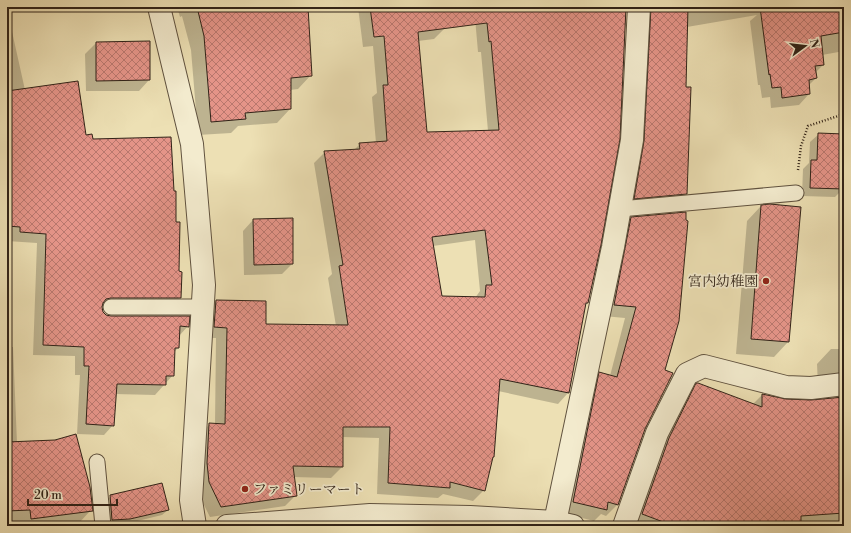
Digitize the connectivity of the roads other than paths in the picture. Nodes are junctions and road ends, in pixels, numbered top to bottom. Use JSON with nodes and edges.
{"nodes":[{"id":1,"x":159,"y":7,"type":"edge"},
{"id":2,"x":639,"y":7,"type":"edge"},
{"id":3,"x":796,"y":192,"type":"road end"},
{"id":4,"x":620,"y":209,"type":"junction"},
{"id":5,"x":111,"y":307,"type":"dead end"},
{"id":6,"x":202,"y":307,"type":"junction"},
{"id":7,"x":844,"y":384,"type":"edge"},
{"id":8,"x":97,"y":462,"type":"dead end"},
{"id":9,"x":276,"y":524,"type":"edge"},
{"id":10,"x":564,"y":524,"type":"edge"},
{"id":11,"x":103,"y":526,"type":"edge"},
{"id":12,"x":195,"y":526,"type":"edge"},
{"id":13,"x":227,"y":526,"type":"edge"},
{"id":14,"x":624,"y":526,"type":"edge"}],
"edges":[{"from":1,"to":6,"type":"street"},
{"from":2,"to":4,"type":"street"},
{"from":3,"to":4,"type":"lane"},
{"from":4,"to":10,"type":"street"},
{"from":5,"to":6,"type":"lane"},
{"from":6,"to":12,"type":"street"},
{"from":7,"to":14,"type":"street"},
{"from":8,"to":11,"type":"lane"},
{"from":9,"to":10,"type":"street"},
{"from":9,"to":13,"type":"street"}]}
